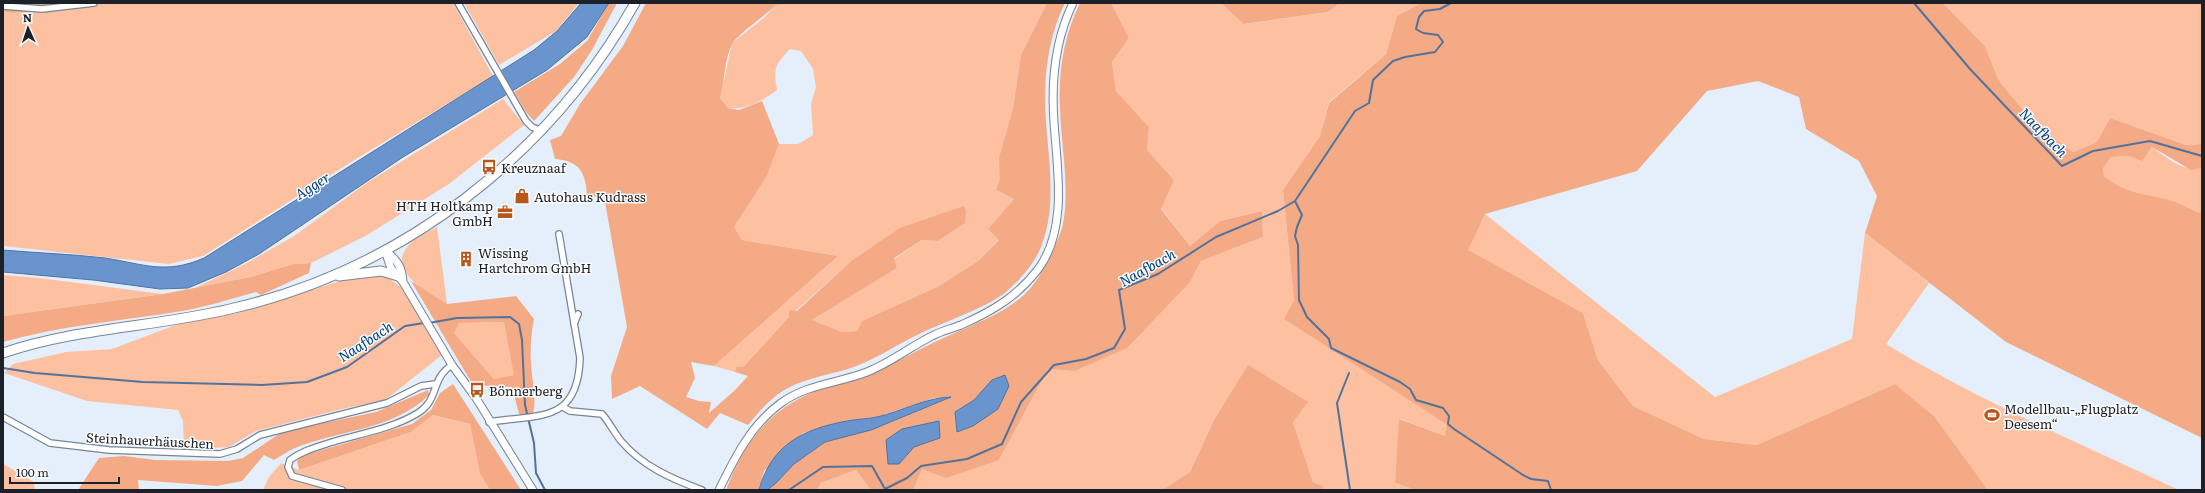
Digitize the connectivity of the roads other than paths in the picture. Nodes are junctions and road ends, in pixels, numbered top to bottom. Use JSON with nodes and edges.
{"nodes":[{"id":1,"x":94,"y":3,"type":"edge"},
{"id":2,"x":458,"y":3,"type":"edge"},
{"id":3,"x":635,"y":3,"type":"edge"},
{"id":4,"x":1073,"y":3,"type":"edge"},
{"id":5,"x":3,"y":6,"type":"edge"},
{"id":6,"x":542,"y":131,"type":"junction"},
{"id":7,"x":559,"y":234,"type":"dead end"},
{"id":8,"x":385,"y":251,"type":"junction"},
{"id":9,"x":326,"y":279,"type":"junction"},
{"id":10,"x":400,"y":279,"type":"junction"},
{"id":11,"x":578,"y":314,"type":"dead end"},
{"id":12,"x":574,"y":324,"type":"junction"},
{"id":13,"x":3,"y":353,"type":"edge"},
{"id":14,"x":452,"y":365,"type":"junction"},
{"id":15,"x":435,"y":384,"type":"junction"},
{"id":16,"x":563,"y":407,"type":"junction"},
{"id":17,"x":3,"y":417,"type":"edge"},
{"id":18,"x":489,"y":422,"type":"junction"},
{"id":19,"x":342,"y":490,"type":"edge"},
{"id":20,"x":533,"y":490,"type":"edge"},
{"id":21,"x":702,"y":490,"type":"edge"},
{"id":22,"x":719,"y":490,"type":"edge"}],
"edges":[{"from":1,"to":5,"type":"street"},
{"from":2,"to":6,"type":"street"},
{"from":3,"to":6,"type":"main road"},
{"from":4,"to":22,"type":"street"},
{"from":6,"to":8,"type":"main road"},
{"from":7,"to":12,"type":"street"},
{"from":8,"to":9,"type":"main road"},
{"from":8,"to":10,"type":"street"},
{"from":9,"to":10,"type":"main road"},
{"from":9,"to":13,"type":"main road"},
{"from":10,"to":14,"type":"street"},
{"from":11,"to":12,"type":"street"},
{"from":12,"to":16,"type":"street"},
{"from":14,"to":15,"type":"street"},
{"from":14,"to":18,"type":"street"},
{"from":15,"to":17,"type":"street","name":"Steinhauerhäuschen"},
{"from":15,"to":19,"type":"street"},
{"from":16,"to":18,"type":"street"},
{"from":16,"to":21,"type":"street"},
{"from":18,"to":20,"type":"street"}]}
